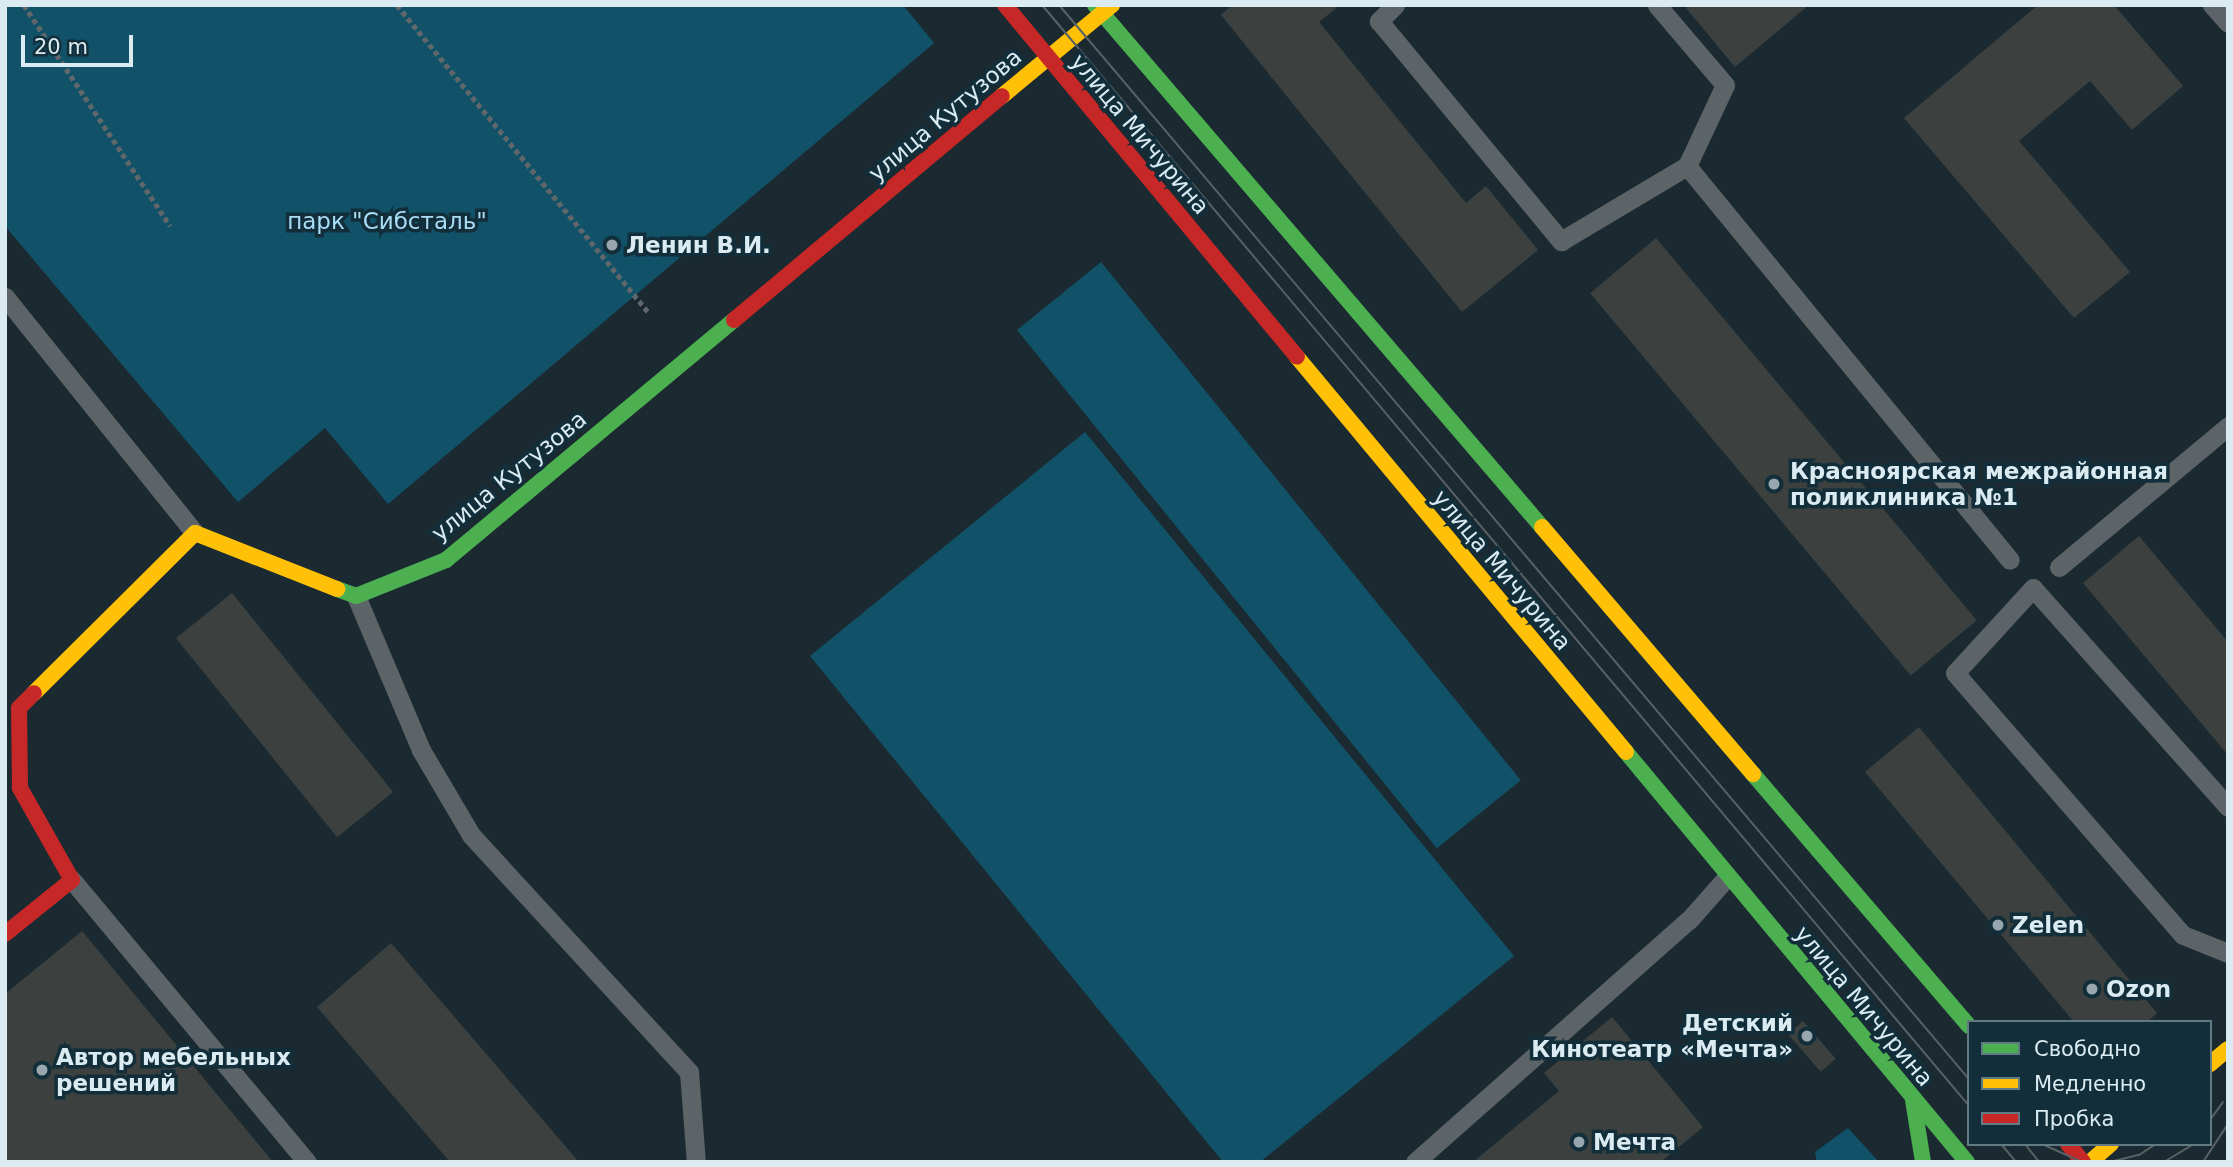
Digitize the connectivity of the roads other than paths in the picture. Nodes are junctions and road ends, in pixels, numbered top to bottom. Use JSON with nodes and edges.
{"nodes":[{"id":1,"x":1005,"y":5,"type":"edge"},
{"id":2,"x":1395,"y":5,"type":"edge"},
{"id":3,"x":1657,"y":5,"type":"edge"},
{"id":4,"x":2212,"y":5,"type":"edge"},
{"id":5,"x":1103,"y":8,"type":"edge"},
{"id":6,"x":2228,"y":23,"type":"edge"},
{"id":7,"x":1048,"y":58,"type":"junction"},
{"id":8,"x":1687,"y":166,"type":"junction"},
{"id":9,"x":5,"y":297,"type":"edge"},
{"id":10,"x":2228,"y":426,"type":"edge"},
{"id":11,"x":195,"y":533,"type":"junction"},
{"id":12,"x":2010,"y":560,"type":"dead end"},
{"id":13,"x":2059,"y":567,"type":"dead end"},
{"id":14,"x":355,"y":596,"type":"junction"},
{"id":15,"x":12,"y":702,"type":"edge"},
{"id":16,"x":2228,"y":807,"type":"edge"},
{"id":17,"x":1727,"y":877,"type":"junction"},
{"id":18,"x":72,"y":880,"type":"junction"},
{"id":19,"x":5,"y":934,"type":"edge"},
{"id":20,"x":2228,"y":953,"type":"edge"},
{"id":21,"x":1967,"y":1024,"type":"edge"},
{"id":22,"x":2228,"y":1049,"type":"edge"},
{"id":23,"x":2212,"y":1062,"type":"edge"},
{"id":24,"x":1912,"y":1098,"type":"junction"},
{"id":25,"x":2070,"y":1146,"type":"edge"},
{"id":26,"x":2109,"y":1146,"type":"edge"},
{"id":27,"x":307,"y":1162,"type":"edge"},
{"id":28,"x":696,"y":1162,"type":"edge"},
{"id":29,"x":1415,"y":1162,"type":"edge"},
{"id":30,"x":1923,"y":1162,"type":"edge"},
{"id":31,"x":1967,"y":1162,"type":"edge"},
{"id":32,"x":2083,"y":1162,"type":"edge"},
{"id":33,"x":2090,"y":1162,"type":"edge"}],
"edges":[{"from":1,"to":7,"type":"main road","name":"улица Мичурина"},
{"from":2,"to":8,"type":"lane"},
{"from":3,"to":8,"type":"lane"},
{"from":4,"to":6,"type":"lane"},
{"from":5,"to":7,"type":"main road","name":"улица Кутузова"},
{"from":5,"to":21,"type":"main road"},
{"from":7,"to":14,"type":"main road","name":"улица Кутузова"},
{"from":7,"to":17,"type":"main road","name":"улица Мичурина"},
{"from":8,"to":12,"type":"lane"},
{"from":9,"to":11,"type":"lane"},
{"from":10,"to":13,"type":"lane"},
{"from":11,"to":14,"type":"main road"},
{"from":11,"to":15,"type":"main road"},
{"from":14,"to":28,"type":"lane"},
{"from":15,"to":18,"type":"main road"},
{"from":16,"to":20,"type":"lane"},
{"from":17,"to":24,"type":"main road","name":"улица Мичурина"},
{"from":17,"to":29,"type":"lane"},
{"from":18,"to":19,"type":"main road"},
{"from":18,"to":27,"type":"lane"},
{"from":22,"to":23,"type":"main road"},
{"from":24,"to":30,"type":"main road"},
{"from":24,"to":31,"type":"main road","name":"улица Мичурина"},
{"from":25,"to":32,"type":"main road"},
{"from":26,"to":33,"type":"main road"}]}
